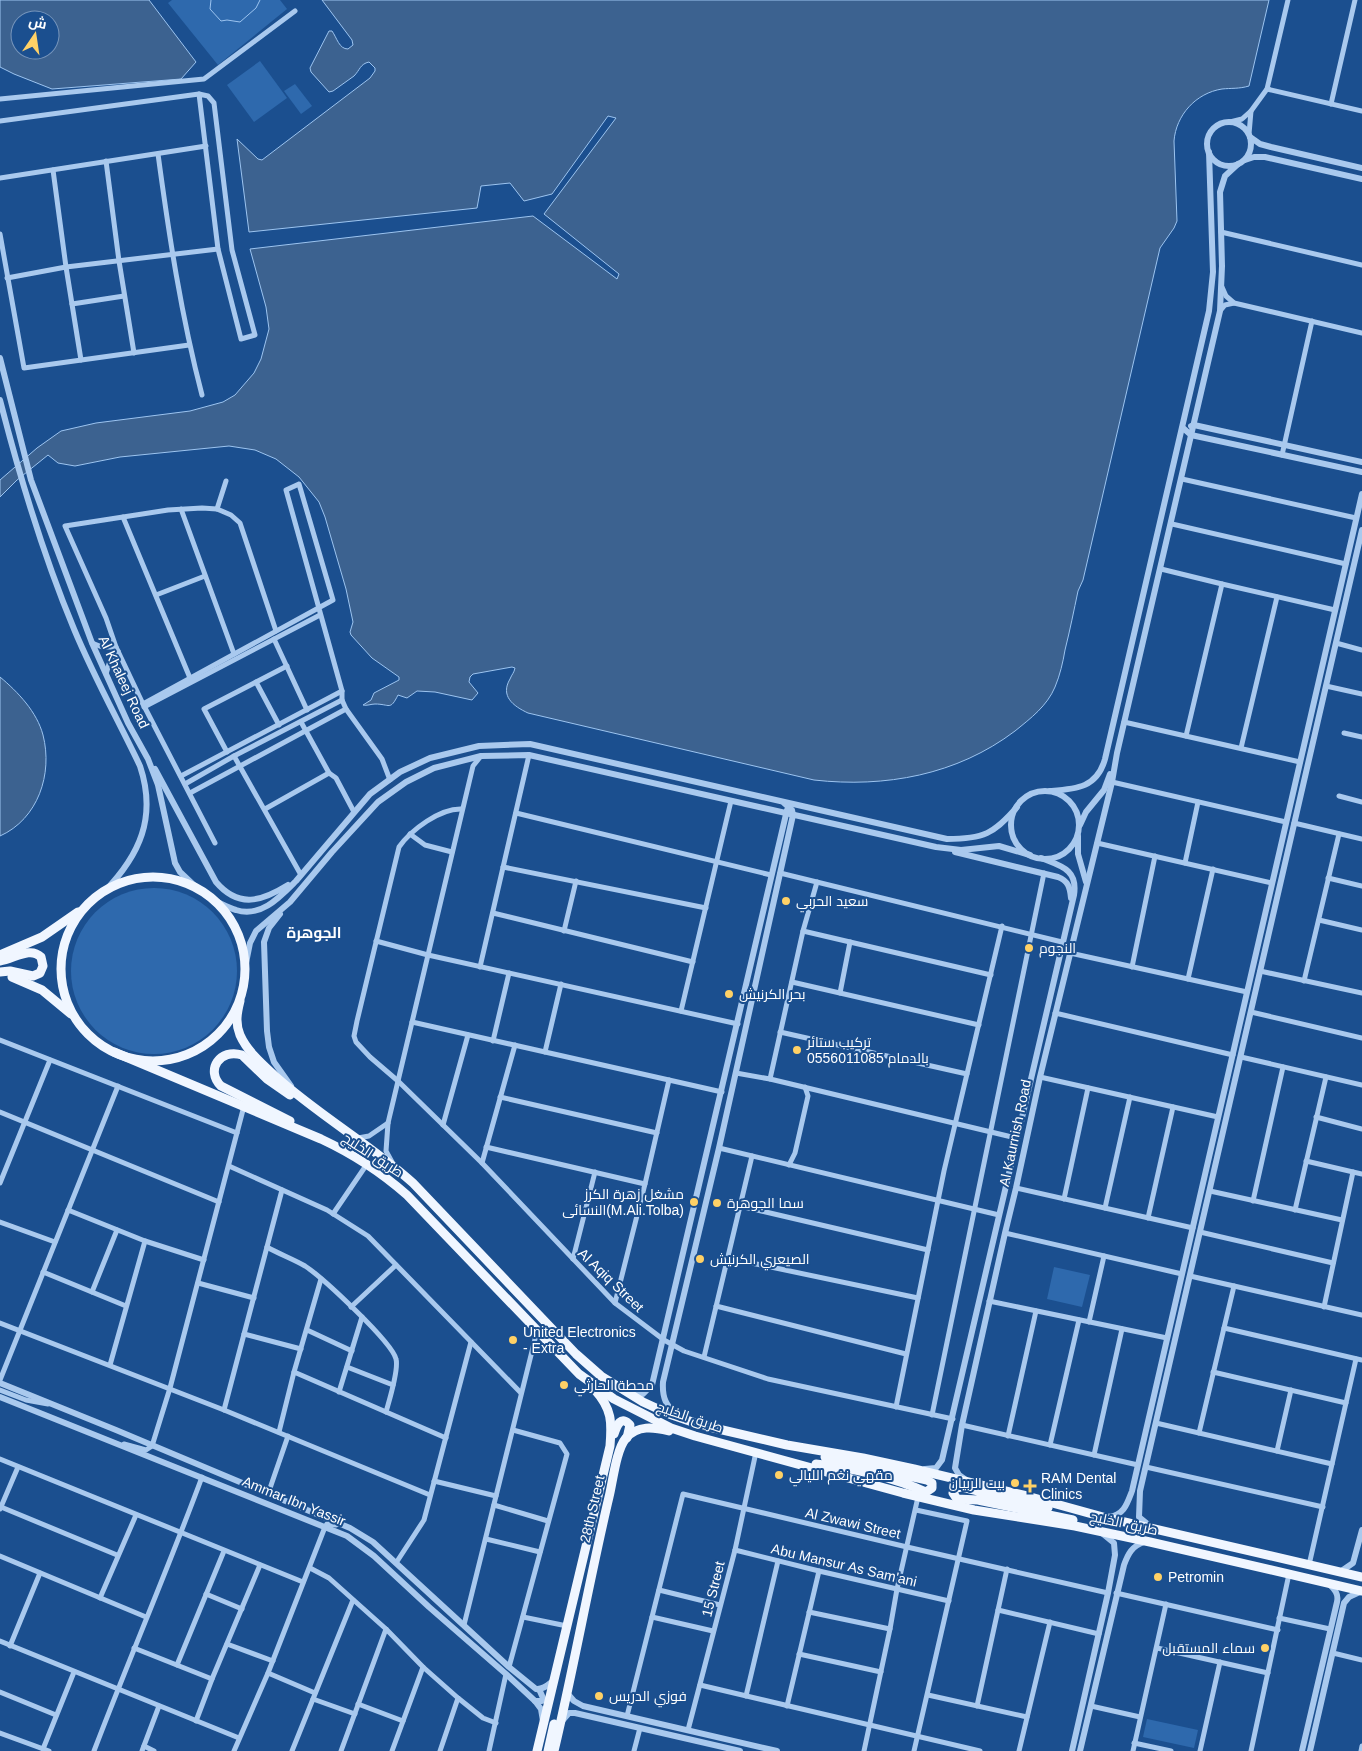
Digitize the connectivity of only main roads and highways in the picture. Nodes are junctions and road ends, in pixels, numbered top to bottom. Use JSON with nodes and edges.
{"nodes":[{"id":1,"x":86,"y":906,"type":"junction"},
{"id":2,"x":0,"y":955,"type":"edge"},
{"id":3,"x":0,"y":960,"type":"edge"},
{"id":4,"x":0,"y":974,"type":"edge"},
{"id":5,"x":240,"y":1001,"type":"junction"},
{"id":6,"x":82,"y":1027,"type":"junction"},
{"id":7,"x":114,"y":1052,"type":"junction"},
{"id":8,"x":327,"y":1117,"type":"junction"},
{"id":9,"x":322,"y":1139,"type":"junction"},
{"id":10,"x":579,"y":1374,"type":"junction"},
{"id":11,"x":695,"y":1436,"type":"junction"},
{"id":12,"x":627,"y":1438,"type":"junction"},
{"id":13,"x":768,"y":1440,"type":"junction"},
{"id":14,"x":610,"y":1446,"type":"junction"},
{"id":15,"x":788,"y":1461,"type":"junction"},
{"id":16,"x":1122,"y":1522,"type":"junction"},
{"id":17,"x":1135,"y":1539,"type":"junction"},
{"id":18,"x":1362,"y":1577,"type":"edge"},
{"id":19,"x":1362,"y":1591,"type":"edge"},
{"id":20,"x":562,"y":1647,"type":"junction"},
{"id":21,"x":574,"y":1658,"type":"junction"},
{"id":22,"x":537,"y":1751,"type":"edge"},
{"id":23,"x":542,"y":1751,"type":"edge"},
{"id":24,"x":548,"y":1751,"type":"edge"},
{"id":25,"x":554,"y":1751,"type":"edge"}],
"edges":[{"from":1,"to":2,"type":"main road"},
{"from":1,"to":5,"type":"main road"},
{"from":1,"to":6,"type":"main road"},
{"from":3,"to":4,"type":"main road"},
{"from":4,"to":6,"type":"main road"},
{"from":5,"to":7,"type":"main road"},
{"from":5,"to":8,"type":"main road","name":"طريق الخليج"},
{"from":6,"to":7,"type":"main road"},
{"from":7,"to":9,"type":"main road","name":"طريق الخليج"},
{"from":8,"to":9,"type":"main road"},
{"from":8,"to":13,"type":"main road","name":"طريق الخليج"},
{"from":9,"to":10,"type":"main road","name":"طريق الخليج"},
{"from":10,"to":11,"type":"main road","name":"طريق الخليج"},
{"from":10,"to":14,"type":"main road","name":"28th Street"},
{"from":11,"to":12,"type":"main road"},
{"from":11,"to":15,"type":"main road","name":"طريق الخليج"},
{"from":12,"to":14,"type":"main road"},
{"from":12,"to":21,"type":"main road","name":"28th Street"},
{"from":13,"to":15,"type":"main road"},
{"from":13,"to":16,"type":"main road","name":"طريق الخليج"},
{"from":14,"to":20,"type":"main road","name":"28th Street"},
{"from":15,"to":17,"type":"main road","name":"طريق الخليج"},
{"from":16,"to":17,"type":"main road"},
{"from":16,"to":18,"type":"main road","name":"طريق الخليج"},
{"from":17,"to":19,"type":"main road","name":"طريق الخليج"},
{"from":20,"to":22,"type":"main road","name":"28th Street"},
{"from":20,"to":23,"type":"main road","name":"28th Street"},
{"from":21,"to":24,"type":"main road","name":"28th Street"},
{"from":21,"to":25,"type":"main road","name":"28th Street"}]}
